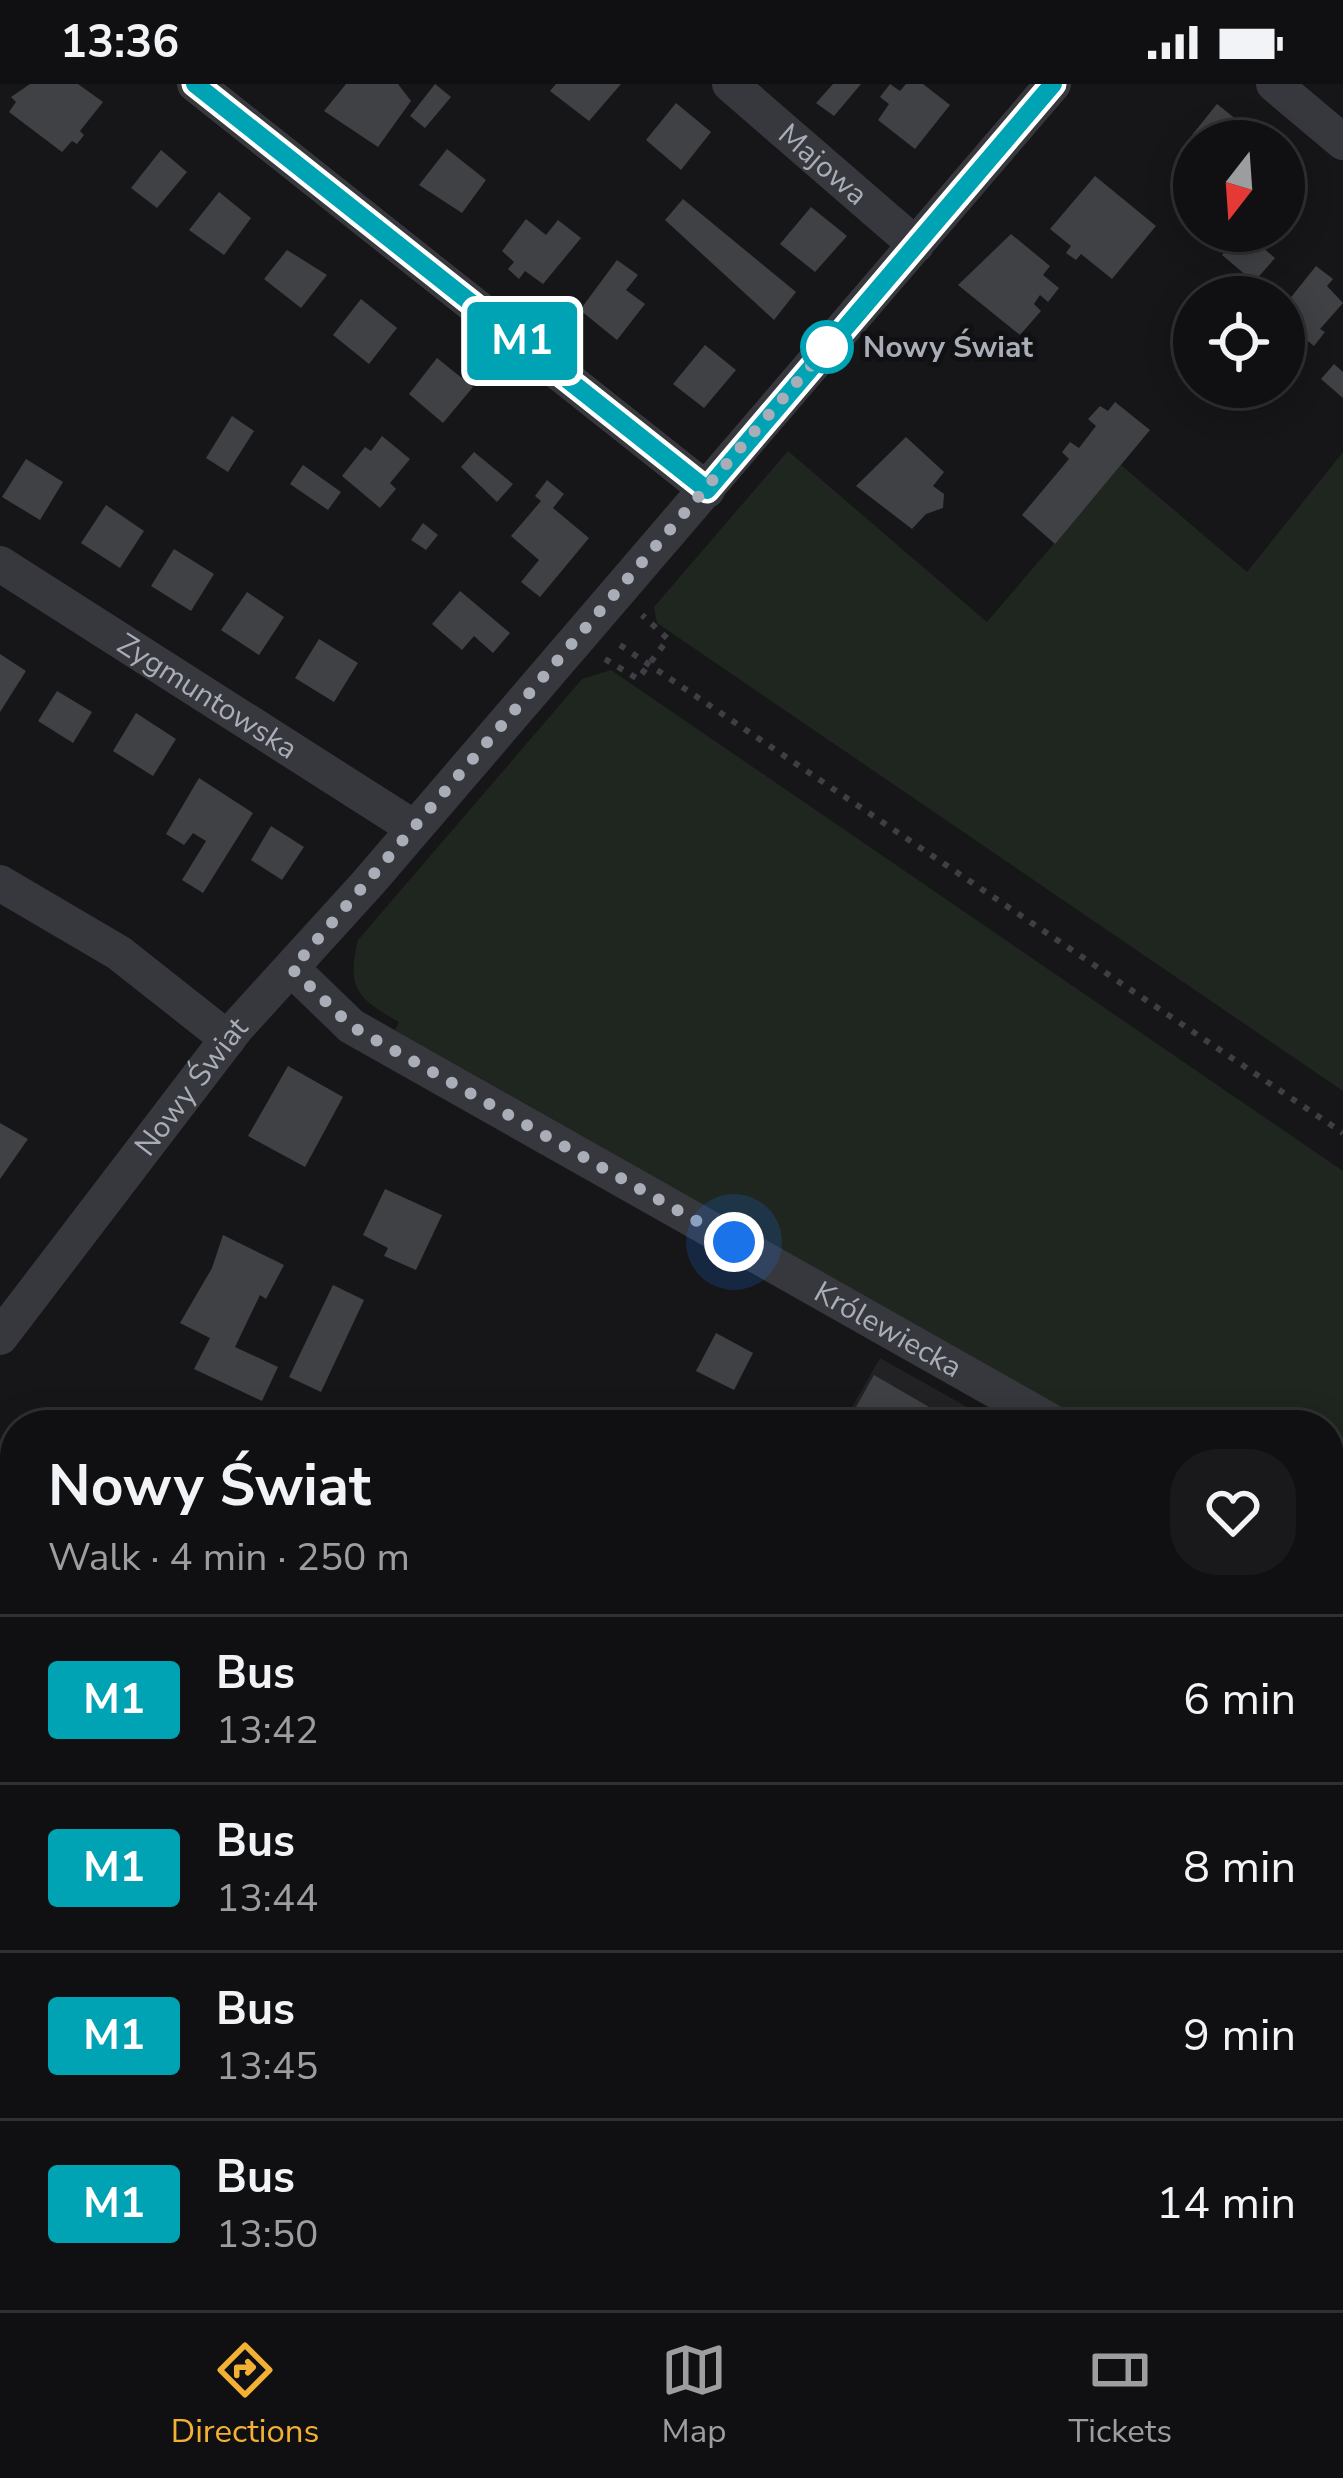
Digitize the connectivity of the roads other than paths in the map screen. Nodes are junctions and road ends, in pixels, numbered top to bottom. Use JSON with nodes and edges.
{"nodes":[{"id":1,"x":195,"y":84,"type":"edge"},
{"id":2,"x":730,"y":84,"type":"edge"},
{"id":3,"x":1053,"y":84,"type":"edge"},
{"id":4,"x":1274,"y":84,"type":"edge"},
{"id":5,"x":1343,"y":142,"type":"edge"},
{"id":6,"x":916,"y":245,"type":"junction"},
{"id":7,"x":707,"y":490,"type":"junction"},
{"id":8,"x":0,"y":564,"type":"edge"},
{"id":9,"x":414,"y":828,"type":"junction"},
{"id":10,"x":0,"y":883,"type":"edge"},
{"id":11,"x":292,"y":969,"type":"junction"},
{"id":12,"x":228,"y":1039,"type":"junction"},
{"id":13,"x":1,"y":1333,"type":"edge"},
{"id":14,"x":1030,"y":1410,"type":"edge"}],
"edges":[{"from":1,"to":7,"type":"street"},
{"from":2,"to":6,"type":"street","name":"Majowa"},
{"from":3,"to":6,"type":"street","name":"Nowy Świat"},
{"from":4,"to":5,"type":"street"},
{"from":6,"to":7,"type":"street","name":"Nowy Świat"},
{"from":7,"to":9,"type":"street","name":"Nowy Świat"},
{"from":8,"to":9,"type":"street","name":"Zygmuntowska"},
{"from":9,"to":11,"type":"street","name":"Nowy Świat"},
{"from":10,"to":12,"type":"street"},
{"from":11,"to":12,"type":"street","name":"Nowy Świat"},
{"from":11,"to":14,"type":"street","name":"Królewiecka"},
{"from":12,"to":13,"type":"street","name":"Nowy Świat"}]}
